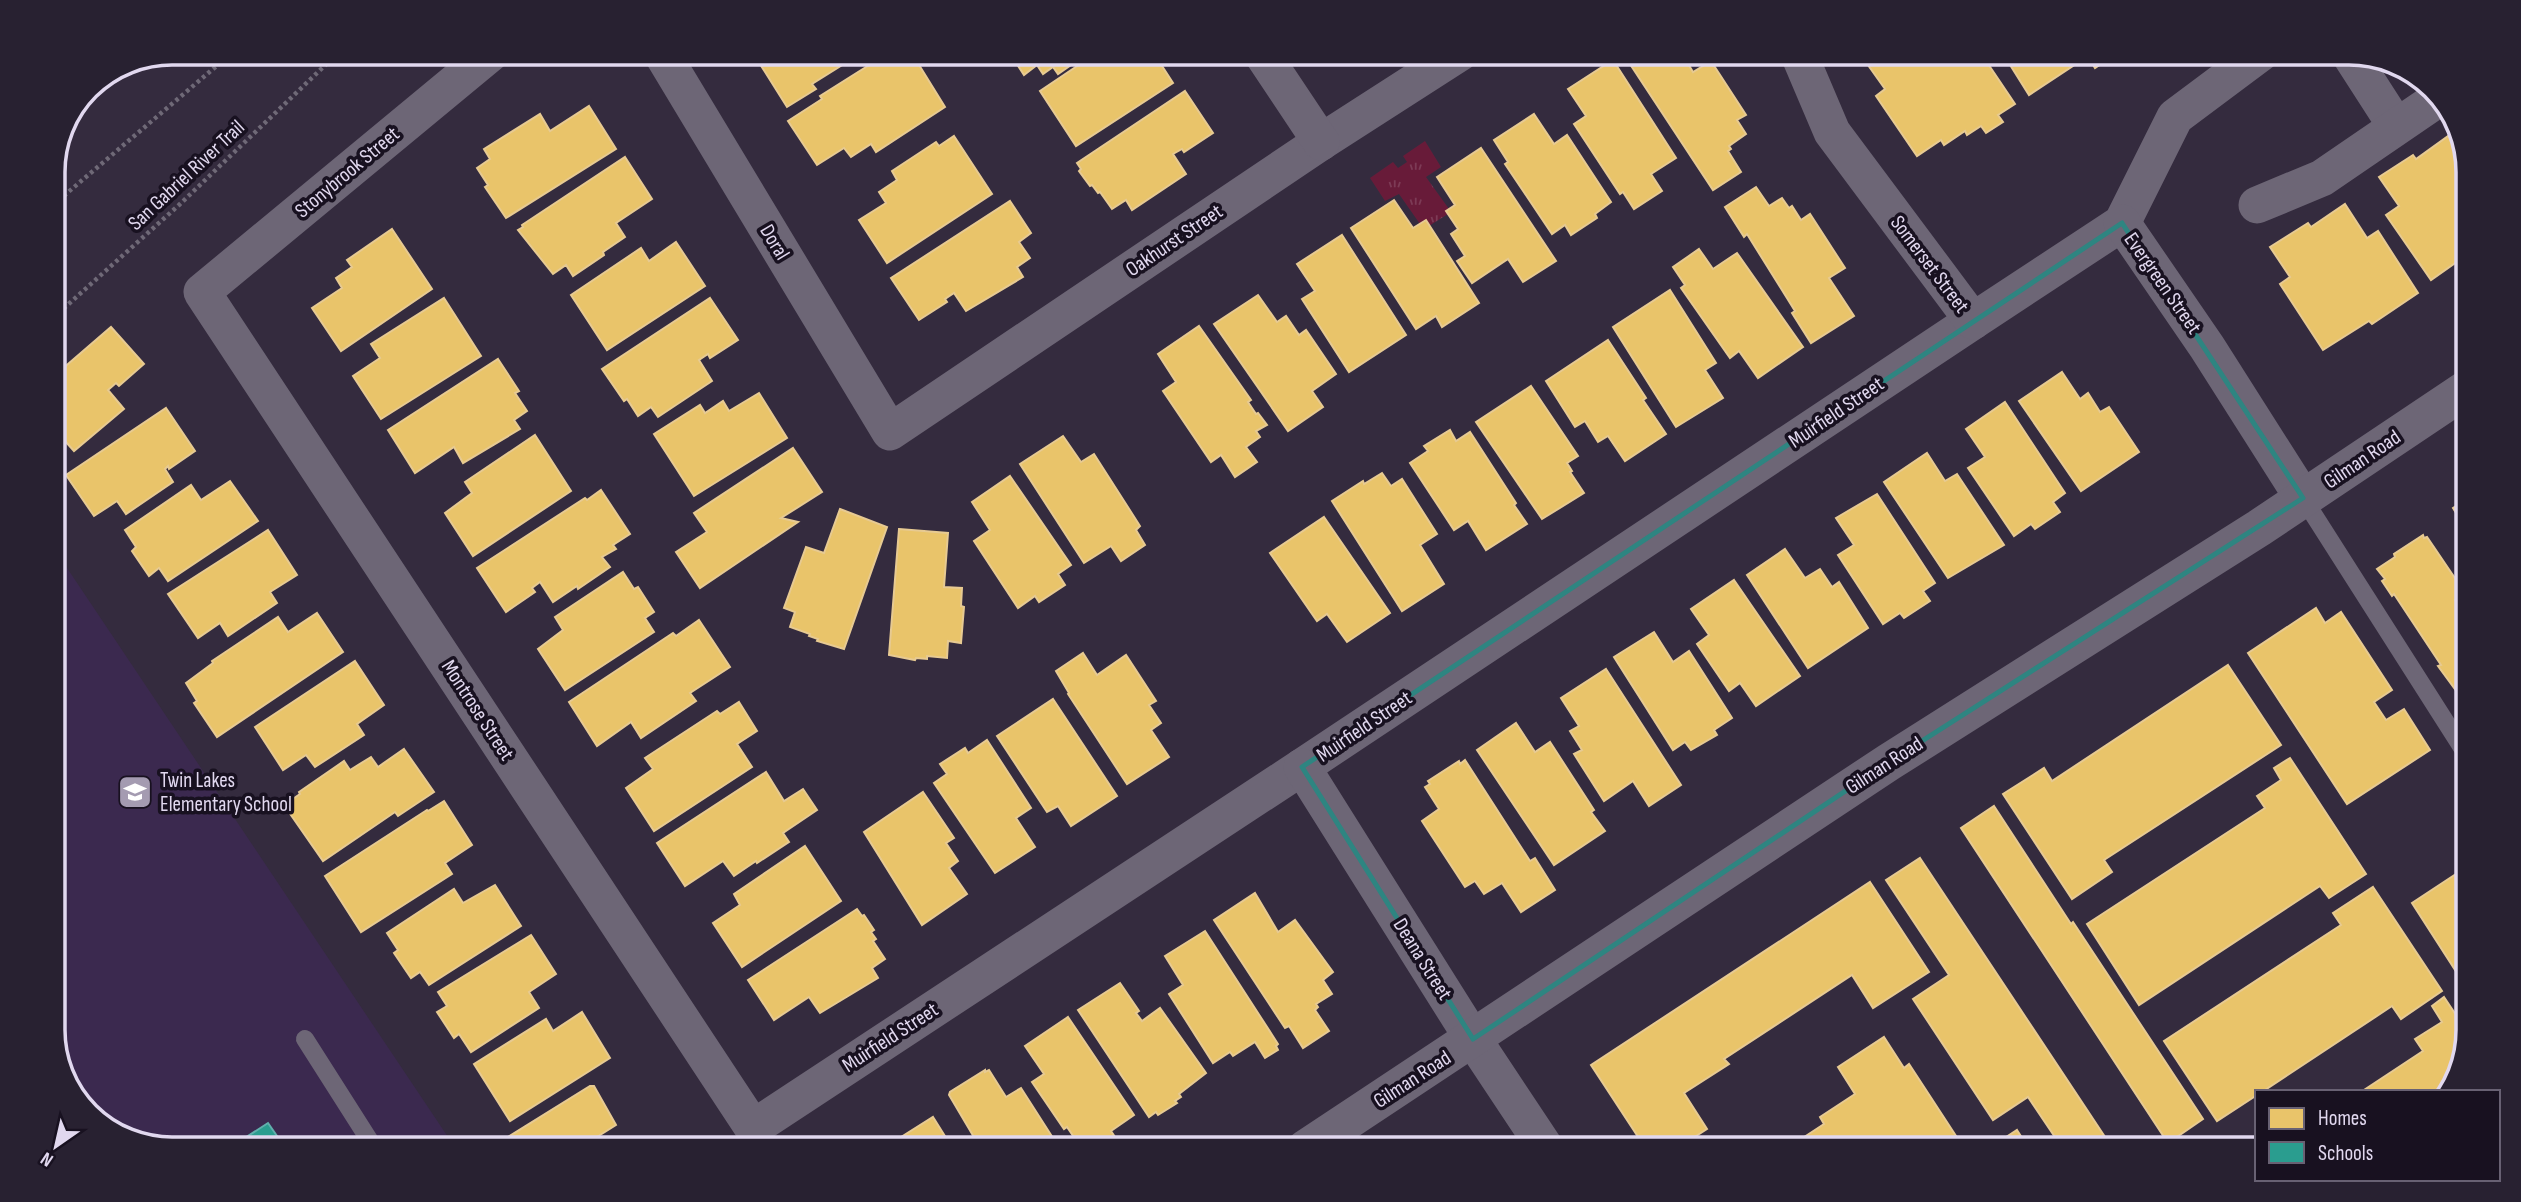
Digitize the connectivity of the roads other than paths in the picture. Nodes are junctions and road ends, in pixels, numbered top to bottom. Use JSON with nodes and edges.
{"nodes":[{"id":1,"x":476,"y":65,"type":"edge"},
{"id":2,"x":669,"y":65,"type":"edge"},
{"id":3,"x":1270,"y":65,"type":"edge"},
{"id":4,"x":1441,"y":65,"type":"edge"},
{"id":5,"x":1804,"y":65,"type":"edge"},
{"id":6,"x":2245,"y":65,"type":"edge"},
{"id":7,"x":2358,"y":66,"type":"edge"},
{"id":8,"x":2431,"y":102,"type":"edge"},
{"id":9,"x":2396,"y":126,"type":"junction"},
{"id":10,"x":1321,"y":142,"type":"junction"},
{"id":11,"x":2257,"y":205,"type":"dead end"},
{"id":12,"x":2122,"y":223,"type":"junction"},
{"id":13,"x":202,"y":292,"type":"joint"},
{"id":14,"x":1973,"y":321,"type":"junction"},
{"id":15,"x":2456,"y":396,"type":"edge"},
{"id":16,"x":890,"y":432,"type":"joint"},
{"id":17,"x":2303,"y":498,"type":"junction"},
{"id":18,"x":2456,"y":738,"type":"edge"},
{"id":19,"x":1302,"y":767,"type":"junction"},
{"id":20,"x":305,"y":1039,"type":"dead end"},
{"id":21,"x":1473,"y":1039,"type":"junction"},
{"id":22,"x":753,"y":1128,"type":"joint"},
{"id":23,"x":367,"y":1137,"type":"edge"},
{"id":24,"x":1325,"y":1137,"type":"edge"},
{"id":25,"x":1537,"y":1137,"type":"edge"}],
"edges":[{"from":1,"to":13,"type":"street","name":"Stonybrook Street"},
{"from":2,"to":16,"type":"street","name":"Doral"},
{"from":3,"to":10,"type":"street"},
{"from":4,"to":10,"type":"street","name":"Oakhurst Street"},
{"from":5,"to":14,"type":"street","name":"Somerset Street"},
{"from":6,"to":12,"type":"street","name":"Evergreen Street"},
{"from":7,"to":9,"type":"street"},
{"from":8,"to":9,"type":"street"},
{"from":9,"to":11,"type":"street"},
{"from":10,"to":16,"type":"street","name":"Oakhurst Street"},
{"from":12,"to":14,"type":"street","name":"Somerset Street"},
{"from":12,"to":17,"type":"street","name":"Evergreen Street"},
{"from":13,"to":22,"type":"street","name":"Montrose Street"},
{"from":14,"to":19,"type":"street","name":"Muirfield Street"},
{"from":15,"to":17,"type":"street","name":"Gilman Road"},
{"from":17,"to":18,"type":"lane"},
{"from":17,"to":21,"type":"street","name":"Gilman Road"},
{"from":19,"to":21,"type":"street","name":"Deana Street"},
{"from":19,"to":22,"type":"street","name":"Muirfield Street"},
{"from":20,"to":23,"type":"lane"},
{"from":21,"to":24,"type":"street","name":"Gilman Road"},
{"from":21,"to":25,"type":"street","name":"Deana Street"}]}
